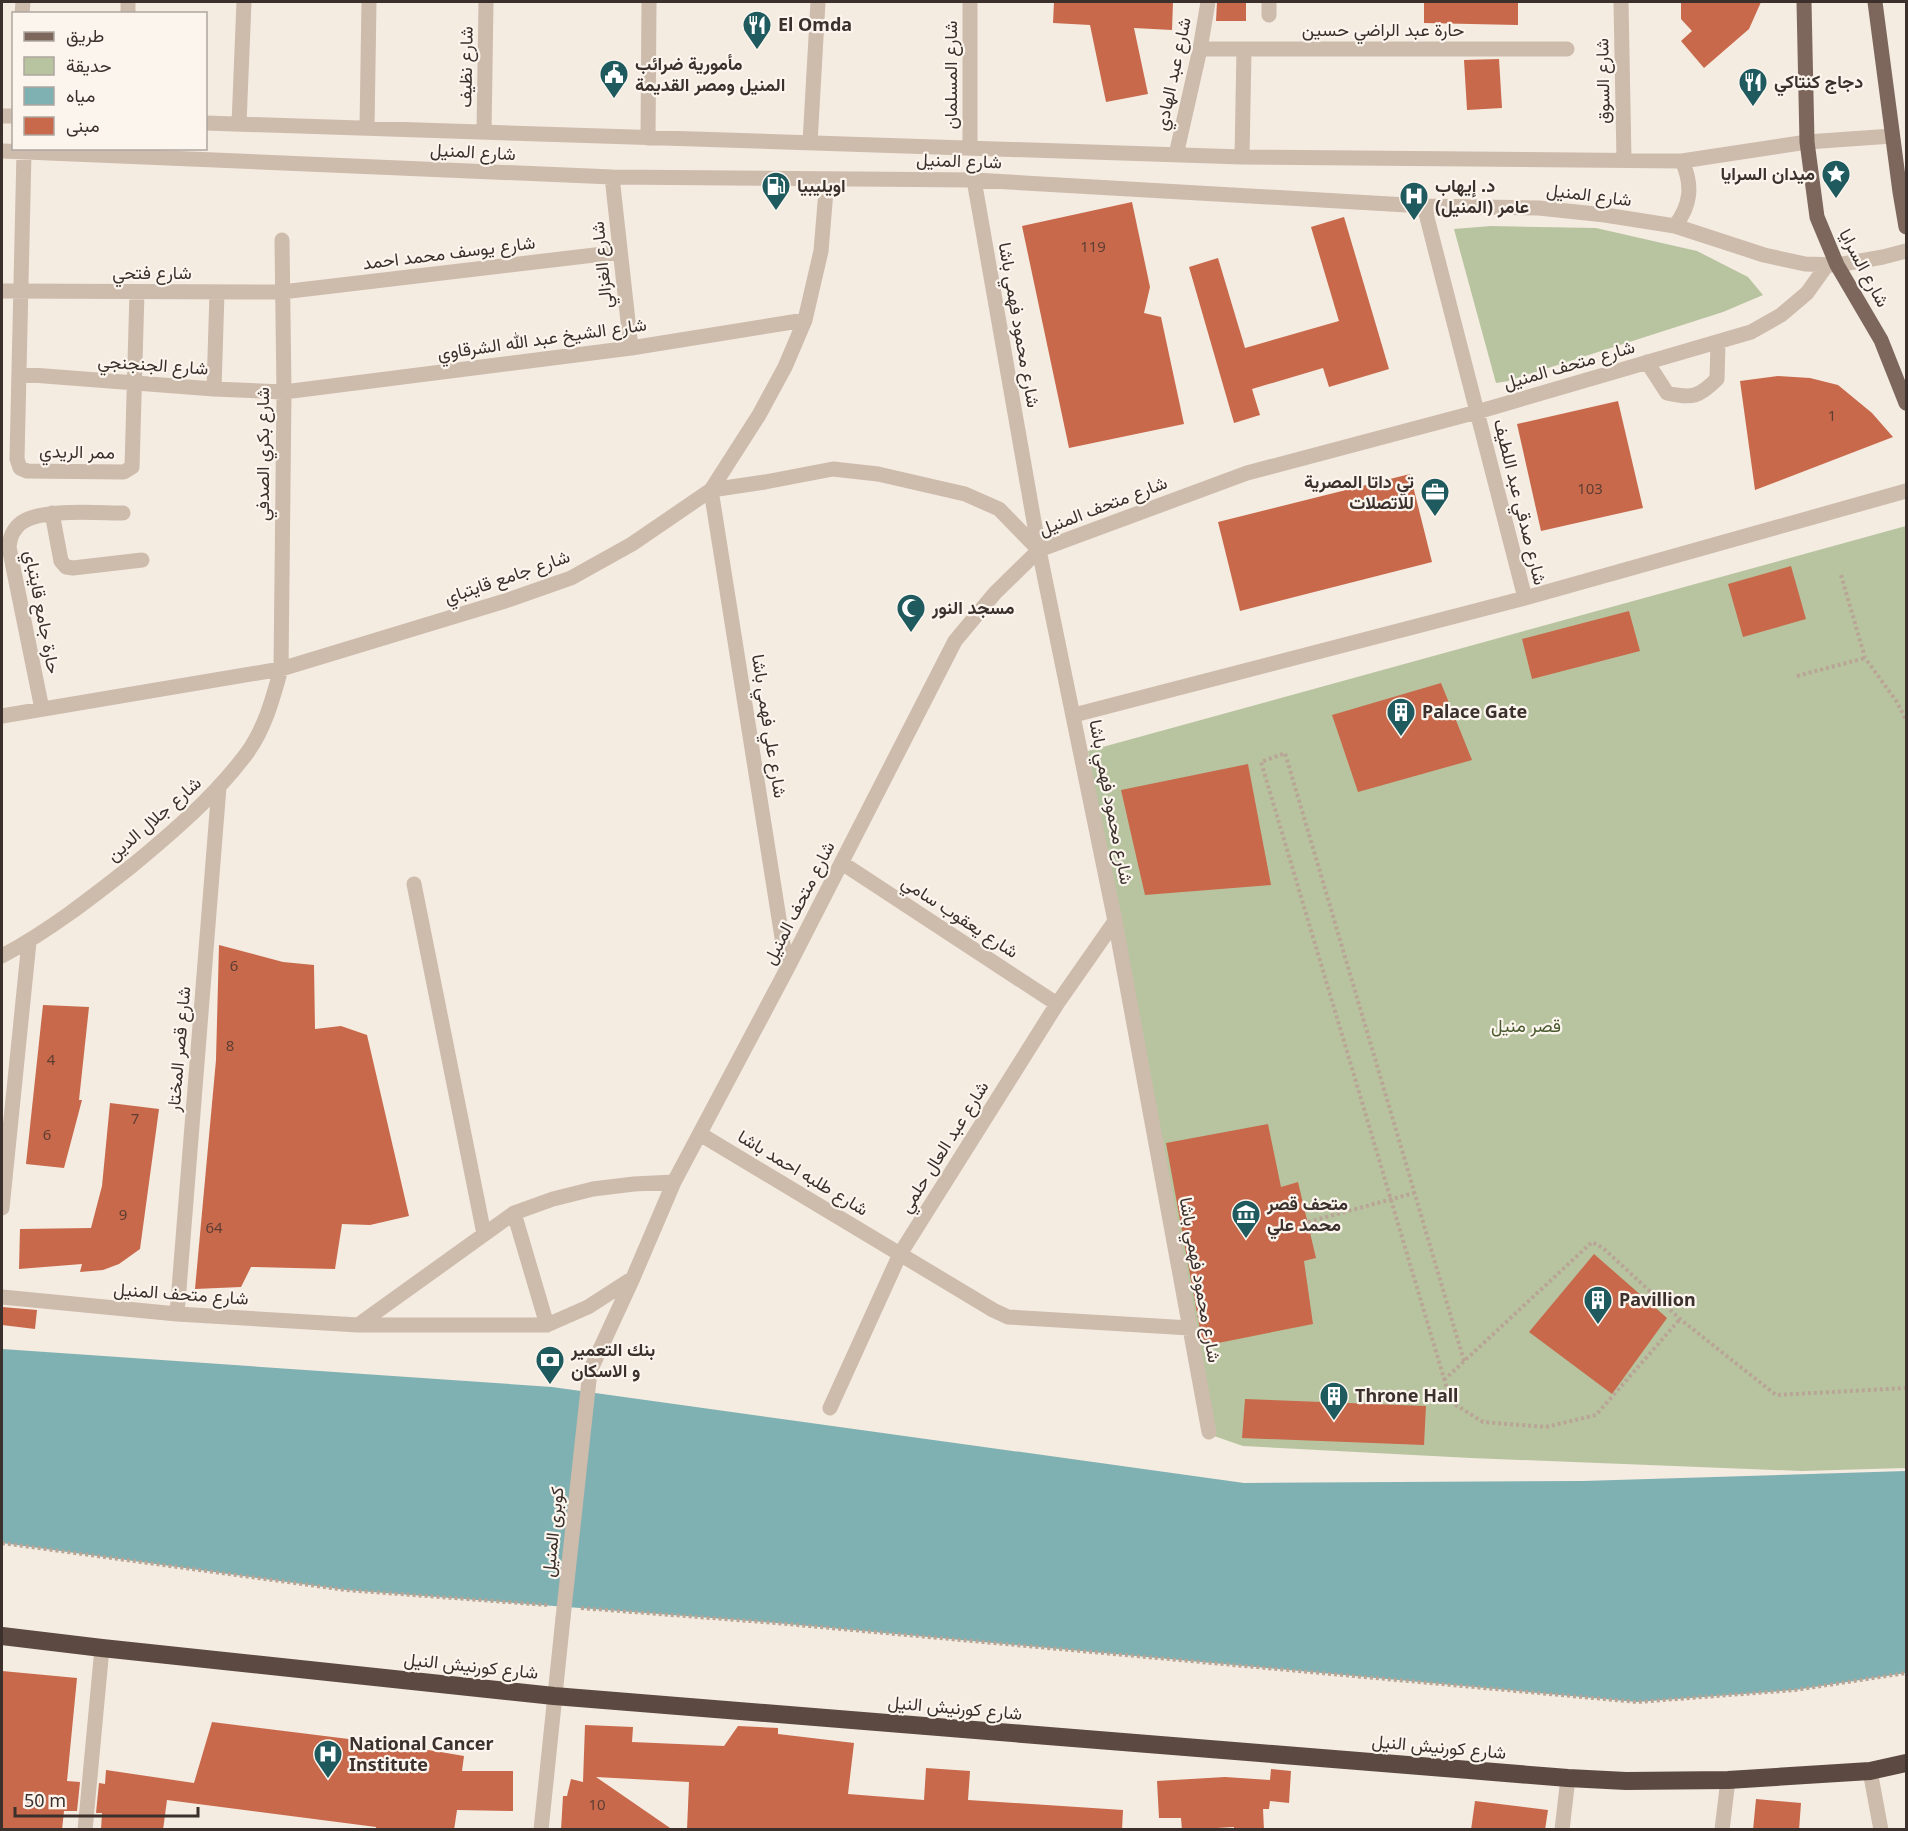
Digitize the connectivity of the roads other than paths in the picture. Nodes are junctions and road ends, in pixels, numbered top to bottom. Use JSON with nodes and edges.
{"nodes":[{"id":1,"x":244,"y":2,"type":"edge"},
{"id":2,"x":369,"y":2,"type":"edge"},
{"id":3,"x":486,"y":2,"type":"edge"},
{"id":4,"x":649,"y":2,"type":"edge"},
{"id":5,"x":818,"y":2,"type":"edge"},
{"id":6,"x":970,"y":2,"type":"edge"},
{"id":7,"x":1208,"y":2,"type":"edge"},
{"id":8,"x":1621,"y":2,"type":"edge"},
{"id":9,"x":1804,"y":2,"type":"edge"},
{"id":10,"x":1875,"y":2,"type":"edge"},
{"id":11,"x":1200,"y":49,"type":"junction"},
{"id":12,"x":1567,"y":49,"type":"dead end"},
{"id":13,"x":1244,"y":50,"type":"junction"},
{"id":14,"x":207,"y":123,"type":"edge"},
{"id":15,"x":239,"y":124,"type":"junction"},
{"id":16,"x":367,"y":128,"type":"junction"},
{"id":17,"x":484,"y":132,"type":"junction"},
{"id":18,"x":1892,"y":136,"type":"junction"},
{"id":19,"x":648,"y":138,"type":"junction"},
{"id":20,"x":1807,"y":142,"type":"junction"},
{"id":21,"x":810,"y":143,"type":"junction"},
{"id":22,"x":970,"y":148,"type":"junction"},
{"id":23,"x":2,"y":151,"type":"edge"},
{"id":24,"x":24,"y":152,"type":"junction"},
{"id":25,"x":1176,"y":155,"type":"junction"},
{"id":26,"x":1242,"y":157,"type":"junction"},
{"id":27,"x":1624,"y":160,"type":"junction"},
{"id":28,"x":1682,"y":161,"type":"junction"},
{"id":29,"x":612,"y":177,"type":"junction"},
{"id":30,"x":827,"y":178,"type":"junction"},
{"id":31,"x":974,"y":180,"type":"junction"},
{"id":32,"x":1903,"y":191,"type":"edge"},
{"id":33,"x":1424,"y":206,"type":"junction"},
{"id":34,"x":1906,"y":224,"type":"edge"},
{"id":35,"x":1675,"y":226,"type":"junction"},
{"id":36,"x":282,"y":240,"type":"dead end"},
{"id":37,"x":1906,"y":251,"type":"edge"},
{"id":38,"x":621,"y":252,"type":"junction"},
{"id":39,"x":1832,"y":265,"type":"junction"},
{"id":40,"x":2,"y":291,"type":"edge"},
{"id":41,"x":22,"y":291,"type":"junction"},
{"id":42,"x":137,"y":292,"type":"junction"},
{"id":43,"x":217,"y":292,"type":"junction"},
{"id":44,"x":282,"y":292,"type":"junction"},
{"id":45,"x":805,"y":321,"type":"junction"},
{"id":46,"x":1718,"y":342,"type":"junction"},
{"id":47,"x":631,"y":348,"type":"junction"},
{"id":48,"x":1647,"y":362,"type":"junction"},
{"id":49,"x":19,"y":374,"type":"junction"},
{"id":50,"x":134,"y":383,"type":"junction"},
{"id":51,"x":214,"y":389,"type":"junction"},
{"id":52,"x":284,"y":392,"type":"junction"},
{"id":53,"x":1906,"y":403,"type":"edge"},
{"id":54,"x":1477,"y":412,"type":"junction"},
{"id":55,"x":711,"y":490,"type":"junction"},
{"id":56,"x":1906,"y":492,"type":"edge"},
{"id":57,"x":52,"y":513,"type":"junction"},
{"id":58,"x":123,"y":513,"type":"dead end"},
{"id":59,"x":1039,"y":550,"type":"junction"},
{"id":60,"x":142,"y":560,"type":"dead end"},
{"id":61,"x":1525,"y":598,"type":"junction"},
{"id":62,"x":281,"y":669,"type":"junction"},
{"id":63,"x":42,"y":709,"type":"junction"},
{"id":64,"x":1074,"y":715,"type":"junction"},
{"id":65,"x":2,"y":716,"type":"edge"},
{"id":66,"x":219,"y":787,"type":"junction"},
{"id":67,"x":842,"y":863,"type":"junction"},
{"id":68,"x":414,"y":884,"type":"dead end"},
{"id":69,"x":1114,"y":921,"type":"junction"},
{"id":70,"x":29,"y":942,"type":"junction"},
{"id":71,"x":2,"y":956,"type":"edge"},
{"id":72,"x":787,"y":969,"type":"junction"},
{"id":73,"x":1057,"y":1004,"type":"junction"},
{"id":74,"x":700,"y":1134,"type":"junction"},
{"id":75,"x":674,"y":1182,"type":"junction"},
{"id":76,"x":2,"y":1208,"type":"edge"},
{"id":77,"x":514,"y":1213,"type":"junction"},
{"id":78,"x":484,"y":1233,"type":"junction"},
{"id":79,"x":900,"y":1254,"type":"junction"},
{"id":80,"x":633,"y":1278,"type":"junction"},
{"id":81,"x":2,"y":1297,"type":"edge"},
{"id":82,"x":177,"y":1314,"type":"junction"},
{"id":83,"x":547,"y":1325,"type":"junction"},
{"id":84,"x":358,"y":1326,"type":"junction"},
{"id":85,"x":1190,"y":1328,"type":"junction"},
{"id":86,"x":590,"y":1371,"type":"joint"},
{"id":87,"x":830,"y":1408,"type":"dead end"},
{"id":88,"x":1209,"y":1432,"type":"dead end"},
{"id":89,"x":2,"y":1636,"type":"edge"},
{"id":90,"x":102,"y":1648,"type":"junction"},
{"id":91,"x":554,"y":1696,"type":"junction"},
{"id":92,"x":1906,"y":1763,"type":"edge"},
{"id":93,"x":1870,"y":1771,"type":"junction"},
{"id":94,"x":1568,"y":1778,"type":"junction"},
{"id":95,"x":1728,"y":1780,"type":"junction"},
{"id":96,"x":85,"y":1830,"type":"edge"},
{"id":97,"x":541,"y":1830,"type":"edge"},
{"id":98,"x":1562,"y":1830,"type":"edge"},
{"id":99,"x":1722,"y":1830,"type":"edge"},
{"id":100,"x":1881,"y":1830,"type":"edge"}],
"edges":[{"from":1,"to":15,"type":"street"},
{"from":2,"to":16,"type":"street"},
{"from":3,"to":17,"type":"street","name":"شارع نظيف"},
{"from":4,"to":19,"type":"street"},
{"from":5,"to":21,"type":"street"},
{"from":6,"to":22,"type":"street","name":"شارع المسلمان"},
{"from":7,"to":11,"type":"street","name":"شارع عبد الهادي"},
{"from":8,"to":27,"type":"street","name":"شارع السوق"},
{"from":9,"to":20,"type":"main road","name":"شارع السرايا"},
{"from":10,"to":18,"type":"main road"},
{"from":11,"to":13,"type":"street","name":"حارة عبد الراضي حسين"},
{"from":11,"to":25,"type":"street","name":"شارع عبد الهادي"},
{"from":12,"to":13,"type":"street","name":"حارة عبد الراضي حسين"},
{"from":13,"to":26,"type":"street"},
{"from":14,"to":15,"type":"street","name":"شارع المنيل"},
{"from":15,"to":16,"type":"street","name":"شارع المنيل"},
{"from":16,"to":17,"type":"street","name":"شارع المنيل"},
{"from":17,"to":19,"type":"street","name":"شارع المنيل"},
{"from":18,"to":20,"type":"street","name":"شارع المنيل"},
{"from":18,"to":32,"type":"main road"},
{"from":19,"to":21,"type":"street","name":"شارع المنيل"},
{"from":20,"to":28,"type":"street","name":"شارع المنيل"},
{"from":20,"to":39,"type":"main road","name":"شارع السرايا"},
{"from":21,"to":22,"type":"street","name":"شارع المنيل"},
{"from":22,"to":25,"type":"street","name":"شارع المنيل"},
{"from":23,"to":24,"type":"street","name":"شارع المنيل"},
{"from":24,"to":29,"type":"street","name":"شارع المنيل"},
{"from":24,"to":41,"type":"street","name":"ممر الريدي"},
{"from":25,"to":26,"type":"street","name":"شارع المنيل"},
{"from":26,"to":27,"type":"street","name":"شارع المنيل"},
{"from":27,"to":28,"type":"street","name":"شارع المنيل"},
{"from":28,"to":35,"type":"street"},
{"from":29,"to":30,"type":"street","name":"شارع المنيل"},
{"from":29,"to":38,"type":"street","name":"شارع الغزالي"},
{"from":30,"to":31,"type":"street","name":"شارع المنيل"},
{"from":30,"to":45,"type":"street","name":"شارع جامع قايتباي"},
{"from":31,"to":33,"type":"street","name":"شارع المنيل"},
{"from":31,"to":59,"type":"street","name":"شارع محمود فهمي باشا"},
{"from":32,"to":34,"type":"main road"},
{"from":33,"to":35,"type":"street","name":"شارع المنيل"},
{"from":33,"to":54,"type":"street","name":"شارع صدقي عبد اللطيف"},
{"from":35,"to":39,"type":"street","name":"شارع المنيل"},
{"from":36,"to":44,"type":"street","name":"شارع بكري الصدفي"},
{"from":37,"to":39,"type":"street","name":"شارع المنيل"},
{"from":38,"to":44,"type":"street","name":"شارع يوسف محمد احمد"},
{"from":38,"to":47,"type":"street","name":"شارع الغزالي"},
{"from":39,"to":46,"type":"street","name":"شارع متحف المنيل"},
{"from":39,"to":53,"type":"main road","name":"شارع السرايا"},
{"from":40,"to":41,"type":"street","name":"شارع فتحي"},
{"from":41,"to":42,"type":"street","name":"شارع فتحي"},
{"from":41,"to":49,"type":"street","name":"ممر الريدي"},
{"from":42,"to":43,"type":"street","name":"شارع فتحي"},
{"from":42,"to":50,"type":"street","name":"ممر الريدي"},
{"from":43,"to":44,"type":"street","name":"شارع فتحي"},
{"from":43,"to":51,"type":"street"},
{"from":44,"to":52,"type":"street","name":"شارع بكري الصدفي"},
{"from":45,"to":47,"type":"street","name":"شارع الشيخ عبد الله الشرقاوي"},
{"from":45,"to":55,"type":"street","name":"شارع جامع قايتباي"},
{"from":46,"to":48,"type":"street","name":"شارع متحف المنيل"},
{"from":46,"to":48,"type":"street"},
{"from":47,"to":52,"type":"street","name":"شارع الشيخ عبد الله الشرقاوي"},
{"from":48,"to":54,"type":"street","name":"شارع متحف المنيل"},
{"from":49,"to":50,"type":"street","name":"شارع الجنجنجي"},
{"from":49,"to":50,"type":"street","name":"ممر الريدي"},
{"from":50,"to":51,"type":"street","name":"شارع الجنجنجي"},
{"from":51,"to":52,"type":"street","name":"شارع الجنجنجي"},
{"from":52,"to":62,"type":"street","name":"شارع بكري الصدفي"},
{"from":54,"to":59,"type":"street","name":"شارع متحف المنيل"},
{"from":54,"to":61,"type":"street","name":"شارع صدقي عبد اللطيف"},
{"from":55,"to":59,"type":"street"},
{"from":55,"to":62,"type":"street","name":"شارع جامع قايتباي"},
{"from":55,"to":72,"type":"street","name":"شارع علي فهمي باشا"},
{"from":56,"to":61,"type":"street"},
{"from":57,"to":58,"type":"street","name":"حارة جامع قايتباي"},
{"from":57,"to":60,"type":"street"},
{"from":57,"to":63,"type":"street","name":"حارة جامع قايتباي"},
{"from":59,"to":64,"type":"street","name":"شارع محمود فهمي باشا"},
{"from":59,"to":67,"type":"street","name":"شارع متحف المنيل"},
{"from":61,"to":64,"type":"street"},
{"from":62,"to":63,"type":"street","name":"شارع جامع قايتباي"},
{"from":62,"to":66,"type":"street","name":"شارع جلال الدين"},
{"from":63,"to":65,"type":"street","name":"شارع جامع قايتباي"},
{"from":64,"to":69,"type":"street","name":"شارع محمود فهمي باشا"},
{"from":66,"to":70,"type":"street","name":"شارع جلال الدين"},
{"from":66,"to":82,"type":"street","name":"شارع قصر المختار"},
{"from":67,"to":72,"type":"street","name":"شارع متحف المنيل"},
{"from":67,"to":73,"type":"street","name":"شارع يعقوب سامي"},
{"from":68,"to":78,"type":"street"},
{"from":69,"to":73,"type":"street","name":"شارع عبد العال حلمي"},
{"from":69,"to":85,"type":"street","name":"شارع محمود فهمي باشا"},
{"from":70,"to":71,"type":"street","name":"شارع جلال الدين"},
{"from":70,"to":76,"type":"street"},
{"from":72,"to":74,"type":"street","name":"شارع متحف المنيل"},
{"from":73,"to":79,"type":"street","name":"شارع عبد العال حلمي"},
{"from":74,"to":75,"type":"street","name":"شارع متحف المنيل"},
{"from":74,"to":79,"type":"street","name":"شارع طلبه احمد باشا"},
{"from":75,"to":77,"type":"street"},
{"from":75,"to":80,"type":"street","name":"شارع متحف المنيل"},
{"from":77,"to":78,"type":"street"},
{"from":77,"to":83,"type":"street"},
{"from":78,"to":84,"type":"street"},
{"from":79,"to":85,"type":"street","name":"شارع طلبه احمد باشا"},
{"from":79,"to":87,"type":"street","name":"شارع عبد العال حلمي"},
{"from":80,"to":83,"type":"street","name":"شارع متحف المنيل"},
{"from":80,"to":86,"type":"street","name":"شارع متحف المنيل"},
{"from":81,"to":82,"type":"street","name":"شارع متحف المنيل"},
{"from":82,"to":84,"type":"street","name":"شارع متحف المنيل"},
{"from":83,"to":84,"type":"street","name":"شارع متحف المنيل"},
{"from":85,"to":88,"type":"street","name":"شارع محمود فهمي باشا"},
{"from":86,"to":91,"type":"street","name":"كوبرى المنيل","bridge":true},
{"from":89,"to":90,"type":"highway","name":"شارع كورنيش النيل"},
{"from":90,"to":91,"type":"highway","name":"شارع كورنيش النيل"},
{"from":90,"to":96,"type":"street"},
{"from":91,"to":94,"type":"highway","name":"شارع كورنيش النيل"},
{"from":91,"to":97,"type":"street"},
{"from":92,"to":93,"type":"highway","name":"شارع كورنيش النيل"},
{"from":93,"to":95,"type":"highway","name":"شارع كورنيش النيل"},
{"from":93,"to":100,"type":"street"},
{"from":94,"to":95,"type":"highway","name":"شارع كورنيش النيل"},
{"from":94,"to":98,"type":"street"},
{"from":95,"to":99,"type":"street"}]}
